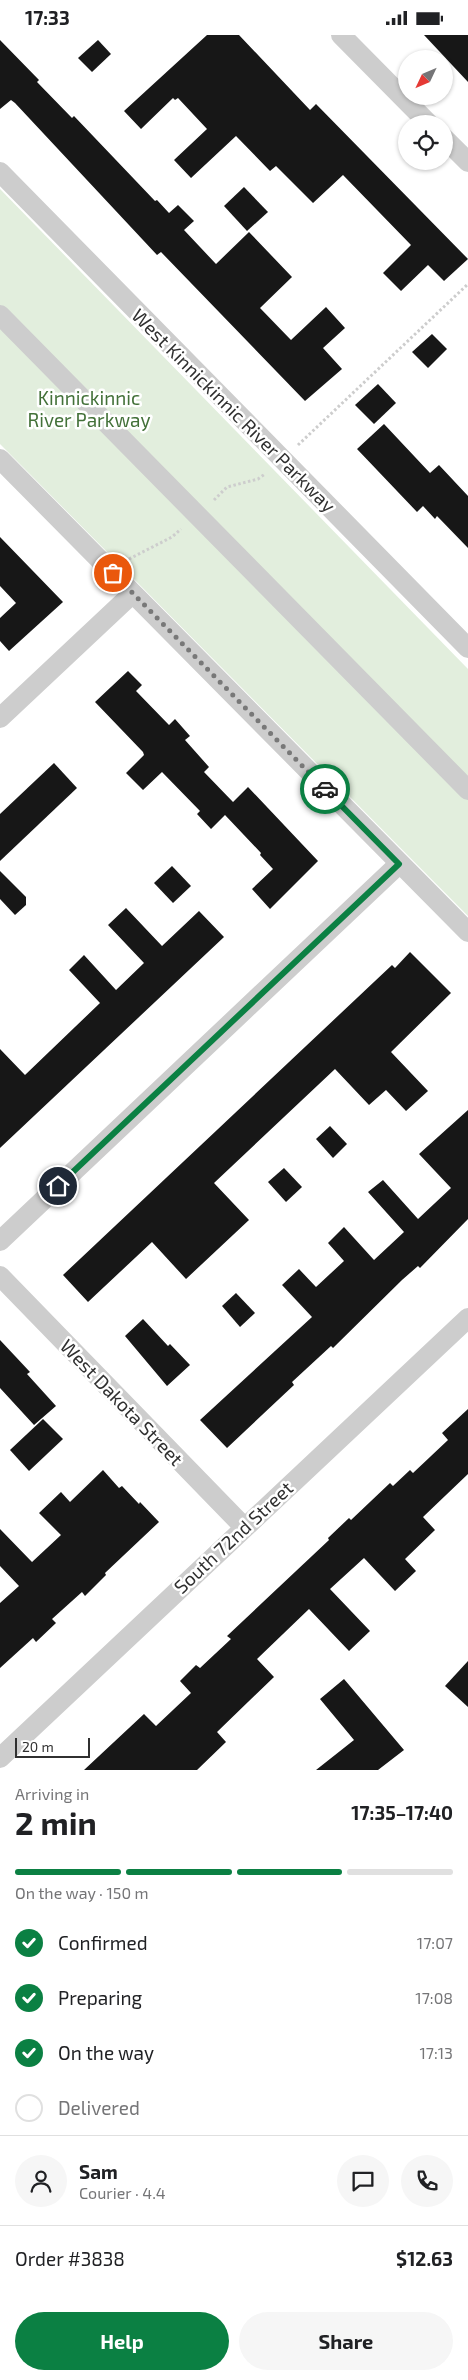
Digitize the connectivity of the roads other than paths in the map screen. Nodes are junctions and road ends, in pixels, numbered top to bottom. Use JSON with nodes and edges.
{"nodes":[{"id":1,"x":341,"y":35,"type":"edge"},
{"id":2,"x":420,"y":115,"type":"edge"},
{"id":3,"x":453,"y":147,"type":"edge"},
{"id":4,"x":468,"y":162,"type":"edge"},
{"id":5,"x":0,"y":172,"type":"edge"},
{"id":6,"x":0,"y":315,"type":"edge"},
{"id":7,"x":0,"y":459,"type":"edge"},
{"id":8,"x":132,"y":594,"type":"junction"},
{"id":9,"x":468,"y":648,"type":"edge"},
{"id":10,"x":0,"y":719,"type":"edge"},
{"id":11,"x":468,"y":790,"type":"edge"},
{"id":12,"x":399,"y":864,"type":"junction"},
{"id":13,"x":468,"y":932,"type":"edge"},
{"id":14,"x":0,"y":1241,"type":"edge"},
{"id":15,"x":0,"y":1276,"type":"edge"},
{"id":16,"x":468,"y":1318,"type":"edge"},
{"id":17,"x":244,"y":1527,"type":"junction"},
{"id":18,"x":0,"y":1758,"type":"edge"}],
"edges":[{"from":1,"to":2,"type":"street"},
{"from":3,"to":4,"type":"street"},
{"from":5,"to":9,"type":"street","name":"West Kinnickinnic River Parkway"},
{"from":6,"to":11,"type":"street"},
{"from":7,"to":8,"type":"street"},
{"from":8,"to":10,"type":"street"},
{"from":8,"to":12,"type":"street"},
{"from":12,"to":13,"type":"street"},
{"from":12,"to":14,"type":"street"},
{"from":15,"to":17,"type":"street","name":"West Dakota Street"},
{"from":16,"to":17,"type":"street","name":"South 72nd Street"},
{"from":17,"to":18,"type":"street","name":"South 72nd Street"}]}
